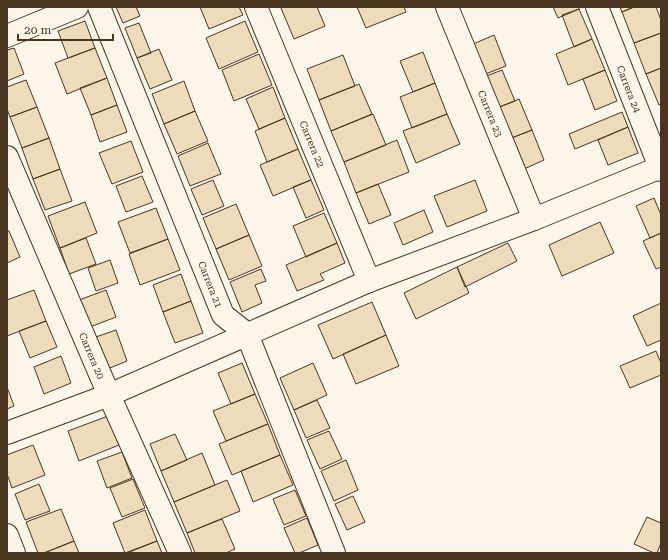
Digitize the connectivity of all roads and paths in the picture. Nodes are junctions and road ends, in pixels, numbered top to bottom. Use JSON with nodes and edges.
{"nodes":[{"id":1,"x":77,"y":7,"type":"edge"},
{"id":2,"x":98,"y":7,"type":"edge"},
{"id":3,"x":256,"y":7,"type":"edge"},
{"id":4,"x":447,"y":7,"type":"edge"},
{"id":5,"x":597,"y":7,"type":"edge"},
{"id":6,"x":7,"y":36,"type":"edge"},
{"id":7,"x":7,"y":157,"type":"edge"},
{"id":8,"x":661,"y":168,"type":"edge"},
{"id":9,"x":534,"y":219,"type":"junction"},
{"id":10,"x":369,"y":281,"type":"junction"},
{"id":11,"x":247,"y":334,"type":"junction"},
{"id":12,"x":109,"y":395,"type":"junction"},
{"id":13,"x":7,"y":433,"type":"edge"},
{"id":14,"x":7,"y":535,"type":"edge"},
{"id":15,"x":14,"y":553,"type":"edge"},
{"id":16,"x":180,"y":553,"type":"edge"},
{"id":17,"x":334,"y":553,"type":"edge"}],
"edges":[{"from":1,"to":6,"type":"street"},
{"from":2,"to":11,"type":"street","name":"Carrera 21"},
{"from":3,"to":10,"type":"street","name":"Carrera 22"},
{"from":4,"to":9,"type":"street","name":"Carrera 23"},
{"from":5,"to":8,"type":"street","name":"Carrera 24"},
{"from":7,"to":12,"type":"street","name":"Carrera 20"},
{"from":8,"to":9,"type":"street"},
{"from":9,"to":10,"type":"street"},
{"from":10,"to":11,"type":"street"},
{"from":11,"to":12,"type":"street"},
{"from":11,"to":17,"type":"street","name":"Carrera 21"},
{"from":12,"to":13,"type":"street"},
{"from":12,"to":16,"type":"street","name":"Carrera 20"},
{"from":14,"to":15,"type":"street"}]}
